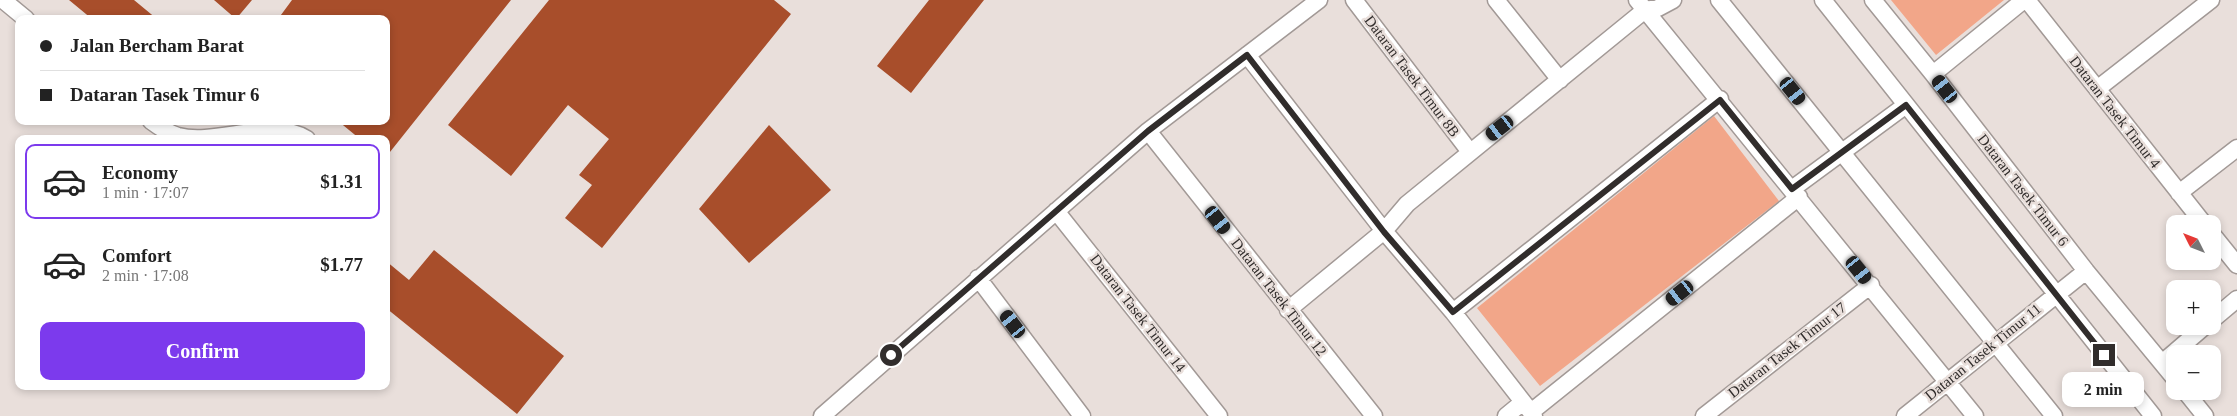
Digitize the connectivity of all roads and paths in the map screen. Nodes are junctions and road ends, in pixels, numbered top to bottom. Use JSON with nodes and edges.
{"nodes":[{"id":1,"x":3,"y":0,"type":"edge"},
{"id":2,"x":1319,"y":0,"type":"edge"},
{"id":3,"x":1354,"y":0,"type":"edge"},
{"id":4,"x":1496,"y":0,"type":"edge"},
{"id":5,"x":1673,"y":0,"type":"edge"},
{"id":6,"x":1719,"y":0,"type":"edge"},
{"id":7,"x":1823,"y":0,"type":"edge"},
{"id":8,"x":1873,"y":0,"type":"edge"},
{"id":9,"x":2026,"y":0,"type":"edge"},
{"id":10,"x":2211,"y":0,"type":"edge"},
{"id":11,"x":1641,"y":5,"type":"edge"},
{"id":12,"x":21,"y":15,"type":"edge"},
{"id":13,"x":1247,"y":55,"type":"junction"},
{"id":14,"x":1933,"y":74,"type":"junction"},
{"id":15,"x":1560,"y":80,"type":"junction"},
{"id":16,"x":2097,"y":89,"type":"junction"},
{"id":17,"x":1720,"y":100,"type":"junction"},
{"id":18,"x":1906,"y":105,"type":"junction"},
{"id":19,"x":156,"y":125,"type":"edge"},
{"id":20,"x":1148,"y":131,"type":"junction"},
{"id":21,"x":176,"y":135,"type":"edge"},
{"id":22,"x":223,"y":135,"type":"edge"},
{"id":23,"x":298,"y":135,"type":"edge"},
{"id":24,"x":2237,"y":148,"type":"edge"},
{"id":25,"x":1470,"y":152,"type":"junction"},
{"id":26,"x":1842,"y":152,"type":"junction"},
{"id":27,"x":1796,"y":193,"type":"junction"},
{"id":28,"x":2180,"y":193,"type":"junction"},
{"id":29,"x":1056,"y":211,"type":"junction"},
{"id":30,"x":2197,"y":215,"type":"edge"},
{"id":31,"x":1384,"y":232,"type":"junction"},
{"id":32,"x":2221,"y":245,"type":"edge"},
{"id":33,"x":2237,"y":265,"type":"edge"},
{"id":34,"x":2086,"y":270,"type":"junction"},
{"id":35,"x":978,"y":278,"type":"junction"},
{"id":36,"x":1871,"y":285,"type":"junction"},
{"id":37,"x":2055,"y":294,"type":"junction"},
{"id":38,"x":2237,"y":299,"type":"edge"},
{"id":39,"x":1288,"y":310,"type":"junction"},
{"id":40,"x":1453,"y":312,"type":"junction"},
{"id":41,"x":2221,"y":312,"type":"edge"},
{"id":42,"x":2195,"y":335,"type":"edge"},
{"id":43,"x":1994,"y":343,"type":"junction"},
{"id":44,"x":2162,"y":363,"type":"junction"},
{"id":45,"x":2166,"y":368,"type":"edge"},
{"id":46,"x":1948,"y":381,"type":"junction"},
{"id":47,"x":2192,"y":400,"type":"edge"},
{"id":48,"x":1529,"y":410,"type":"edge"},
{"id":49,"x":822,"y":416,"type":"edge"},
{"id":50,"x":1082,"y":416,"type":"edge"},
{"id":51,"x":1219,"y":416,"type":"edge"},
{"id":52,"x":1374,"y":416,"type":"edge"},
{"id":53,"x":1506,"y":416,"type":"edge"},
{"id":54,"x":1704,"y":416,"type":"edge"},
{"id":55,"x":1905,"y":416,"type":"edge"},
{"id":56,"x":1975,"y":416,"type":"edge"},
{"id":57,"x":2054,"y":416,"type":"edge"},
{"id":58,"x":2154,"y":416,"type":"edge"},
{"id":59,"x":2205,"y":416,"type":"edge"}],
"edges":[{"from":1,"to":12,"type":"street"},
{"from":2,"to":13,"type":"street"},
{"from":3,"to":25,"type":"street","name":"Dataran Tasek Timur 8B"},
{"from":4,"to":15,"type":"street"},
{"from":5,"to":11,"type":"street"},
{"from":6,"to":26,"type":"street"},
{"from":7,"to":18,"type":"street"},
{"from":8,"to":14,"type":"street","name":"Dataran Tasek Timur 6"},
{"from":9,"to":14,"type":"street"},
{"from":9,"to":16,"type":"street","name":"Dataran Tasek Timur 4"},
{"from":10,"to":16,"type":"street"},
{"from":11,"to":15,"type":"street"},
{"from":11,"to":17,"type":"street"},
{"from":13,"to":20,"type":"street"},
{"from":13,"to":31,"type":"street"},
{"from":14,"to":34,"type":"street","name":"Dataran Tasek Timur 6"},
{"from":15,"to":25,"type":"street"},
{"from":16,"to":28,"type":"street","name":"Dataran Tasek Timur 4"},
{"from":17,"to":27,"type":"street"},
{"from":17,"to":40,"type":"street"},
{"from":18,"to":26,"type":"street"},
{"from":18,"to":37,"type":"street"},
{"from":19,"to":21,"type":"street"},
{"from":20,"to":29,"type":"street"},
{"from":20,"to":39,"type":"street","name":"Dataran Tasek Timur 12"},
{"from":22,"to":23,"type":"street"},
{"from":24,"to":28,"type":"street"},
{"from":25,"to":31,"type":"street"},
{"from":26,"to":27,"type":"street"},
{"from":26,"to":43,"type":"street"},
{"from":27,"to":36,"type":"street"},
{"from":27,"to":48,"type":"street"},
{"from":28,"to":30,"type":"street","name":"Dataran Tasek Timur 4"},
{"from":29,"to":35,"type":"street"},
{"from":29,"to":51,"type":"street","name":"Dataran Tasek Timur 14"},
{"from":31,"to":39,"type":"street"},
{"from":31,"to":40,"type":"street"},
{"from":32,"to":33,"type":"street"},
{"from":34,"to":37,"type":"street","name":"Dataran Tasek Timur 11"},
{"from":34,"to":44,"type":"street","name":"Dataran Tasek Timur 6"},
{"from":35,"to":49,"type":"street"},
{"from":35,"to":50,"type":"street"},
{"from":36,"to":46,"type":"street"},
{"from":36,"to":54,"type":"street","name":"Dataran Tasek Timur 17"},
{"from":37,"to":43,"type":"street","name":"Dataran Tasek Timur 11"},
{"from":37,"to":58,"type":"street"},
{"from":38,"to":41,"type":"street"},
{"from":39,"to":52,"type":"street","name":"Dataran Tasek Timur 12"},
{"from":40,"to":48,"type":"street"},
{"from":42,"to":44,"type":"street"},
{"from":43,"to":46,"type":"street","name":"Dataran Tasek Timur 11"},
{"from":43,"to":57,"type":"street"},
{"from":44,"to":45,"type":"street","name":"Dataran Tasek Timur 6"},
{"from":46,"to":55,"type":"street","name":"Dataran Tasek Timur 11"},
{"from":46,"to":56,"type":"street"},
{"from":47,"to":59,"type":"street"},
{"from":48,"to":53,"type":"street"}]}
